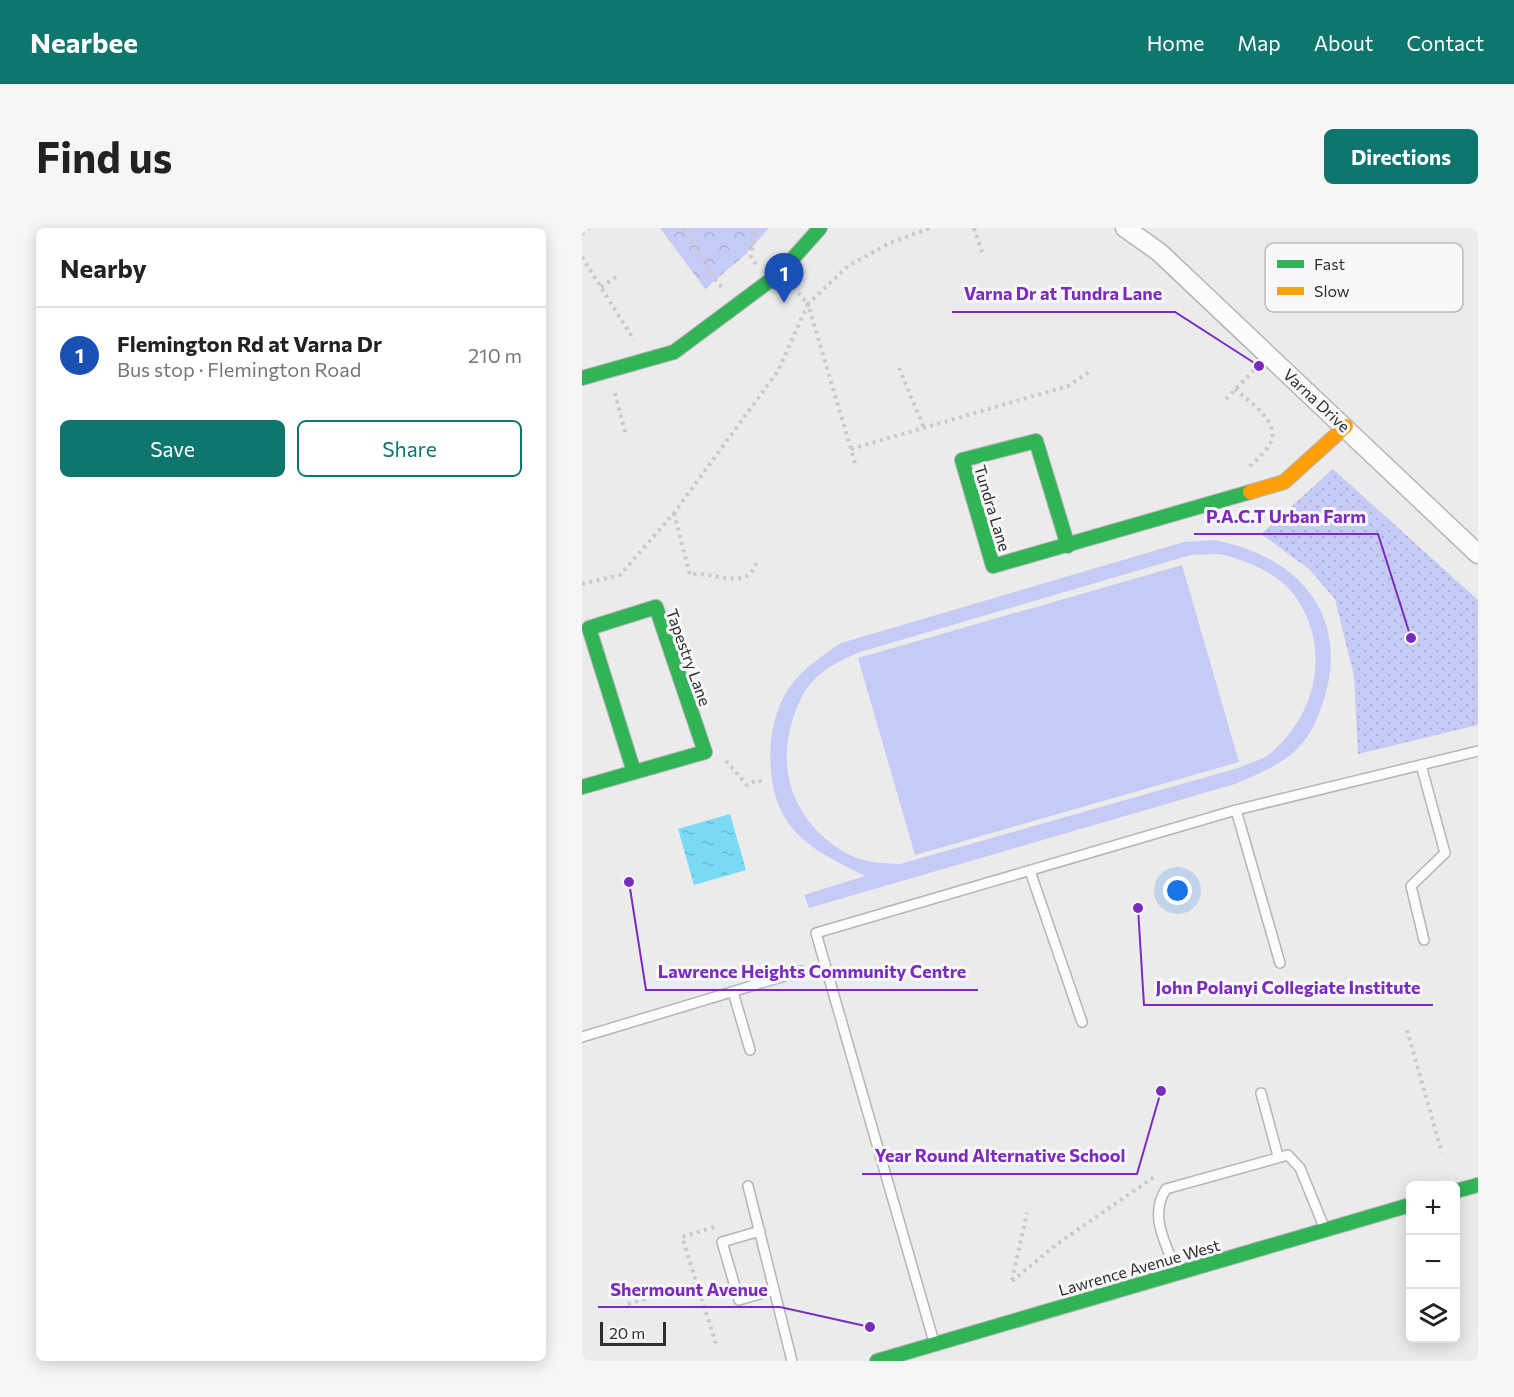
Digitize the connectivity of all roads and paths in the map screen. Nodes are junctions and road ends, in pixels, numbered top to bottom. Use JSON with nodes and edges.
{"nodes":[{"id":1,"x":683,"y":228,"type":"edge"},
{"id":2,"x":756,"y":228,"type":"edge"},
{"id":3,"x":820,"y":228,"type":"edge"},
{"id":4,"x":930,"y":228,"type":"edge"},
{"id":5,"x":974,"y":228,"type":"edge"},
{"id":6,"x":1125,"y":228,"type":"edge"},
{"id":7,"x":590,"y":229,"type":"edge"},
{"id":8,"x":582,"y":234,"type":"edge"},
{"id":9,"x":984,"y":255,"type":"dead end"},
{"id":10,"x":582,"y":257,"type":"edge"},
{"id":11,"x":756,"y":264,"type":"dead end"},
{"id":12,"x":780,"y":273,"type":"junction"},
{"id":13,"x":619,"y":275,"type":"dead end"},
{"id":14,"x":601,"y":287,"type":"junction"},
{"id":15,"x":724,"y":288,"type":"dead end"},
{"id":16,"x":808,"y":304,"type":"junction"},
{"id":17,"x":1269,"y":354,"type":"junction"},
{"id":18,"x":643,"y":362,"type":"junction"},
{"id":19,"x":898,"y":368,"type":"dead end"},
{"id":20,"x":1092,"y":370,"type":"dead end"},
{"id":21,"x":609,"y":372,"type":"junction"},
{"id":22,"x":582,"y":378,"type":"edge"},
{"id":23,"x":1235,"y":389,"type":"junction"},
{"id":24,"x":1226,"y":399,"type":"dead end"},
{"id":25,"x":1346,"y":426,"type":"junction"},
{"id":26,"x":924,"y":429,"type":"junction"},
{"id":27,"x":626,"y":436,"type":"dead end"},
{"id":28,"x":851,"y":449,"type":"junction"},
{"id":29,"x":855,"y":463,"type":"dead end"},
{"id":30,"x":1242,"y":474,"type":"dead end"},
{"id":31,"x":674,"y":513,"type":"junction"},
{"id":32,"x":1068,"y":546,"type":"junction"},
{"id":33,"x":1478,"y":554,"type":"edge"},
{"id":34,"x":757,"y":560,"type":"dead end"},
{"id":35,"x":582,"y":584,"type":"edge"},
{"id":36,"x":1478,"y":751,"type":"edge"},
{"id":37,"x":724,"y":759,"type":"dead end"},
{"id":38,"x":1421,"y":765,"type":"junction"},
{"id":39,"x":634,"y":772,"type":"junction"},
{"id":40,"x":766,"y":783,"type":"dead end"},
{"id":41,"x":582,"y":787,"type":"edge"},
{"id":42,"x":1236,"y":810,"type":"junction"},
{"id":43,"x":1030,"y":871,"type":"junction"},
{"id":44,"x":1424,"y":940,"type":"dead end"},
{"id":45,"x":1280,"y":963,"type":"dead end"},
{"id":46,"x":801,"y":971,"type":"dead end"},
{"id":47,"x":733,"y":992,"type":"junction"},
{"id":48,"x":1082,"y":1022,"type":"dead end"},
{"id":49,"x":1407,"y":1030,"type":"dead end"},
{"id":50,"x":582,"y":1037,"type":"edge"},
{"id":51,"x":750,"y":1050,"type":"dead end"},
{"id":52,"x":1261,"y":1093,"type":"dead end"},
{"id":53,"x":1442,"y":1152,"type":"dead end"},
{"id":54,"x":1278,"y":1156,"type":"junction"},
{"id":55,"x":1157,"y":1175,"type":"dead end"},
{"id":56,"x":1478,"y":1185,"type":"edge"},
{"id":57,"x":748,"y":1186,"type":"dead end"},
{"id":58,"x":1460,"y":1190,"type":"edge"},
{"id":59,"x":1406,"y":1206,"type":"edge"},
{"id":60,"x":1027,"y":1213,"type":"dead end"},
{"id":61,"x":721,"y":1225,"type":"dead end"},
{"id":62,"x":1325,"y":1230,"type":"junction"},
{"id":63,"x":760,"y":1231,"type":"junction"},
{"id":64,"x":1177,"y":1273,"type":"junction"},
{"id":65,"x":698,"y":1284,"type":"junction"},
{"id":66,"x":774,"y":1290,"type":"junction"},
{"id":67,"x":628,"y":1304,"type":"dead end"},
{"id":68,"x":934,"y":1344,"type":"junction"},
{"id":69,"x":717,"y":1347,"type":"dead end"},
{"id":70,"x":792,"y":1361,"type":"edge"},
{"id":71,"x":878,"y":1361,"type":"edge"}],
"edges":[{"from":1,"to":15,"type":"path"},
{"from":2,"to":11,"type":"path"},
{"from":3,"to":12,"type":"street"},
{"from":4,"to":16,"type":"path"},
{"from":5,"to":9,"type":"path"},
{"from":6,"to":17,"type":"street","name":"Varna Drive"},
{"from":7,"to":8,"type":"path"},
{"from":10,"to":14,"type":"path"},
{"from":12,"to":16,"type":"path"},
{"from":12,"to":18,"type":"street"},
{"from":13,"to":14,"type":"path"},
{"from":14,"to":18,"type":"path"},
{"from":16,"to":28,"type":"path"},
{"from":16,"to":31,"type":"path"},
{"from":17,"to":23,"type":"path"},
{"from":17,"to":25,"type":"street","name":"Varna Drive"},
{"from":18,"to":21,"type":"street"},
{"from":19,"to":26,"type":"path"},
{"from":20,"to":26,"type":"path"},
{"from":21,"to":22,"type":"street"},
{"from":21,"to":27,"type":"path"},
{"from":23,"to":24,"type":"path"},
{"from":23,"to":30,"type":"path"},
{"from":25,"to":32,"type":"street","name":"Tundra Lane"},
{"from":25,"to":33,"type":"street","name":"Varna Drive"},
{"from":26,"to":28,"type":"path"},
{"from":28,"to":29,"type":"path"},
{"from":31,"to":34,"type":"path"},
{"from":31,"to":35,"type":"path"},
{"from":32,"to":32,"type":"street","name":"Tundra Lane"},
{"from":36,"to":38,"type":"lane"},
{"from":37,"to":40,"type":"path"},
{"from":38,"to":42,"type":"lane"},
{"from":38,"to":44,"type":"lane"},
{"from":39,"to":39,"type":"street","name":"Tapestry Lane"},
{"from":39,"to":41,"type":"street","name":"Tapestry Lane"},
{"from":42,"to":43,"type":"lane"},
{"from":42,"to":45,"type":"lane"},
{"from":43,"to":48,"type":"lane"},
{"from":43,"to":68,"type":"lane"},
{"from":46,"to":47,"type":"lane"},
{"from":47,"to":50,"type":"lane"},
{"from":47,"to":51,"type":"lane"},
{"from":49,"to":53,"type":"path"},
{"from":52,"to":54,"type":"lane"},
{"from":54,"to":62,"type":"lane"},
{"from":54,"to":64,"type":"lane"},
{"from":55,"to":60,"type":"path"},
{"from":56,"to":58,"type":"street"},
{"from":57,"to":63,"type":"lane"},
{"from":59,"to":62,"type":"street","name":"Lawrence Avenue West"},
{"from":61,"to":65,"type":"path"},
{"from":62,"to":64,"type":"street","name":"Lawrence Avenue West"},
{"from":63,"to":66,"type":"lane"},
{"from":63,"to":66,"type":"lane"},
{"from":64,"to":68,"type":"street","name":"Lawrence Avenue West"},
{"from":65,"to":67,"type":"path"},
{"from":65,"to":69,"type":"path"},
{"from":66,"to":70,"type":"lane"},
{"from":68,"to":71,"type":"street","name":"Lawrence Avenue West"}]}
